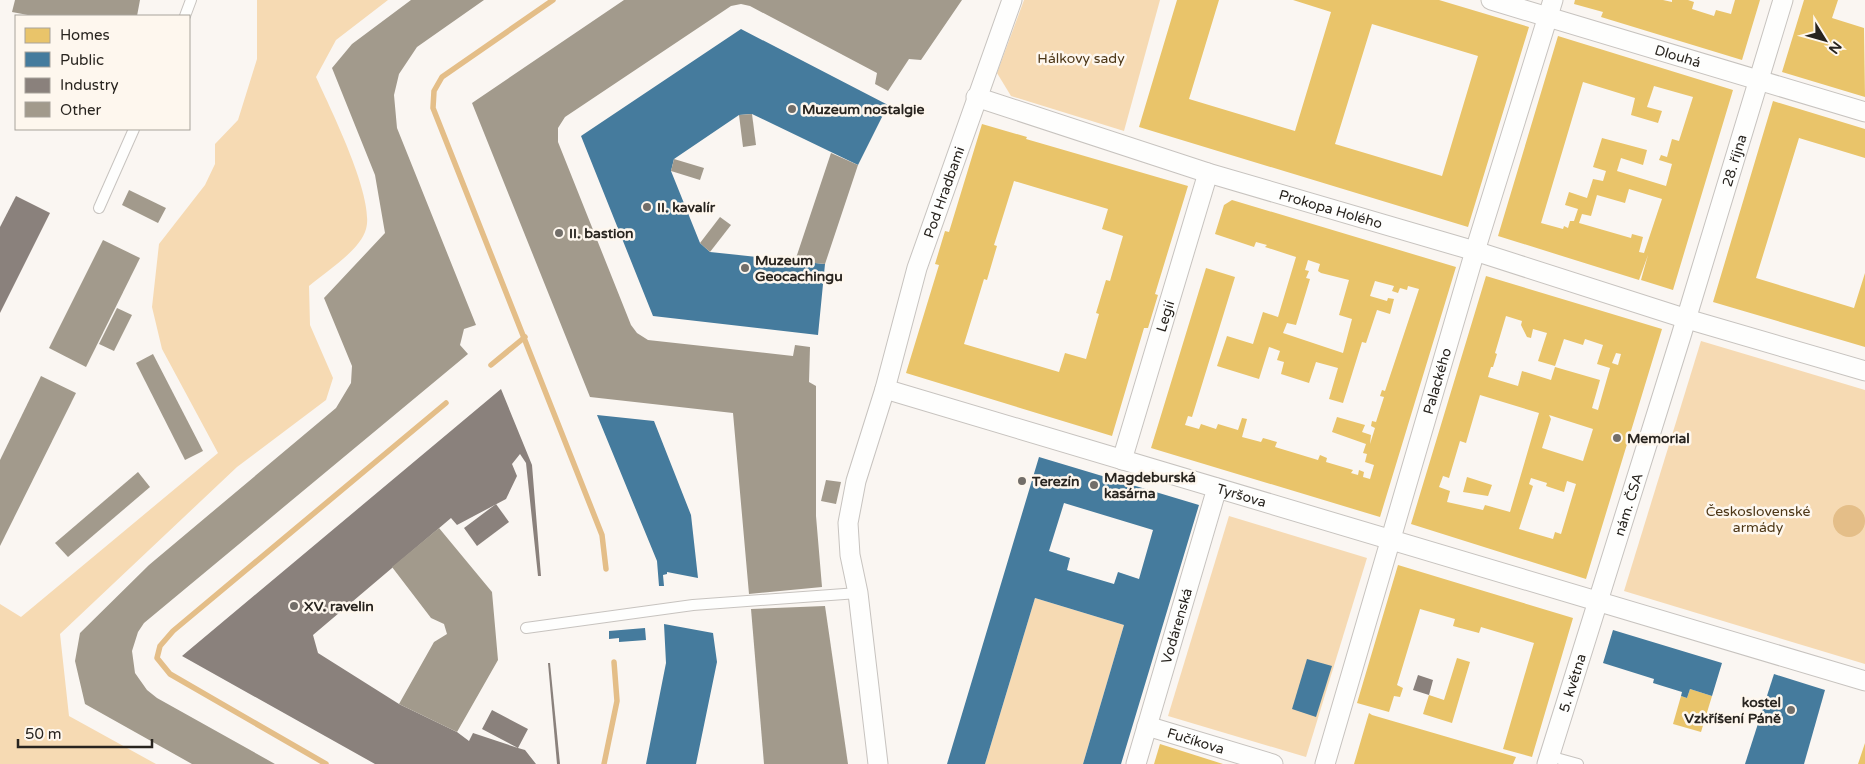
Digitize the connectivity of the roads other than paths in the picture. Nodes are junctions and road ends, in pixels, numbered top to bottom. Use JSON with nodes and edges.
{"nodes":[{"id":1,"x":191,"y":0,"type":"edge"},
{"id":2,"x":1012,"y":0,"type":"edge"},
{"id":3,"x":1491,"y":0,"type":"edge"},
{"id":4,"x":1783,"y":0,"type":"edge"},
{"id":5,"x":1551,"y":8,"type":"edge"},
{"id":6,"x":185,"y":15,"type":"edge"},
{"id":7,"x":1757,"y":80,"type":"junction"},
{"id":8,"x":976,"y":97,"type":"junction"},
{"id":9,"x":1865,"y":112,"type":"edge"},
{"id":10,"x":134,"y":130,"type":"edge"},
{"id":11,"x":1208,"y":173,"type":"junction"},
{"id":12,"x":99,"y":208,"type":"dead end"},
{"id":13,"x":1475,"y":251,"type":"junction"},
{"id":14,"x":1687,"y":319,"type":"junction"},
{"id":15,"x":1865,"y":371,"type":"edge"},
{"id":16,"x":885,"y":389,"type":"junction"},
{"id":17,"x":1122,"y":460,"type":"junction"},
{"id":18,"x":1217,"y":488,"type":"junction"},
{"id":19,"x":1392,"y":539,"type":"junction"},
{"id":20,"x":858,"y":593,"type":"junction"},
{"id":21,"x":1598,"y":602,"type":"junction"},
{"id":22,"x":526,"y":628,"type":"dead end"},
{"id":23,"x":1865,"y":681,"type":"edge"},
{"id":24,"x":1147,"y":726,"type":"junction"},
{"id":25,"x":1548,"y":760,"type":"edge"},
{"id":26,"x":878,"y":764,"type":"edge"},
{"id":27,"x":1136,"y":764,"type":"edge"},
{"id":28,"x":1274,"y":764,"type":"edge"},
{"id":29,"x":1325,"y":764,"type":"edge"},
{"id":30,"x":1578,"y":764,"type":"edge"}],
"edges":[{"from":1,"to":6,"type":"lane"},
{"from":2,"to":8,"type":"street","name":"Pod Hradbami"},
{"from":3,"to":5,"type":"street","name":"Dlouhá"},
{"from":4,"to":7,"type":"street","name":"28. října"},
{"from":5,"to":7,"type":"street","name":"Dlouhá"},
{"from":5,"to":13,"type":"street","name":"Palackého"},
{"from":7,"to":9,"type":"street","name":"Dlouhá"},
{"from":7,"to":14,"type":"street","name":"28. října"},
{"from":8,"to":11,"type":"street","name":"Prokopa Holého"},
{"from":8,"to":16,"type":"street","name":"Pod Hradbami"},
{"from":10,"to":12,"type":"lane"},
{"from":11,"to":13,"type":"street","name":"Prokopa Holého"},
{"from":11,"to":17,"type":"street","name":"Legií"},
{"from":13,"to":14,"type":"street","name":"Prokopa Holého"},
{"from":13,"to":19,"type":"street","name":"Palackého"},
{"from":14,"to":15,"type":"street"},
{"from":14,"to":21,"type":"street","name":"nám. ČSA"},
{"from":16,"to":17,"type":"street","name":"Tyršova"},
{"from":16,"to":20,"type":"street","name":"Pod Hradbami"},
{"from":17,"to":18,"type":"street","name":"Tyršova"},
{"from":18,"to":19,"type":"street","name":"Tyršova"},
{"from":18,"to":24,"type":"street","name":"Vodárenská"},
{"from":19,"to":21,"type":"street","name":"Tyršova"},
{"from":19,"to":29,"type":"street","name":"Palackého"},
{"from":20,"to":22,"type":"lane"},
{"from":20,"to":26,"type":"street","name":"Pod Hradbami"},
{"from":21,"to":23,"type":"street"},
{"from":21,"to":25,"type":"street","name":"5. května"},
{"from":24,"to":27,"type":"street","name":"Vodárenská"},
{"from":24,"to":28,"type":"street","name":"Fučíkova"},
{"from":25,"to":30,"type":"lane"}]}
